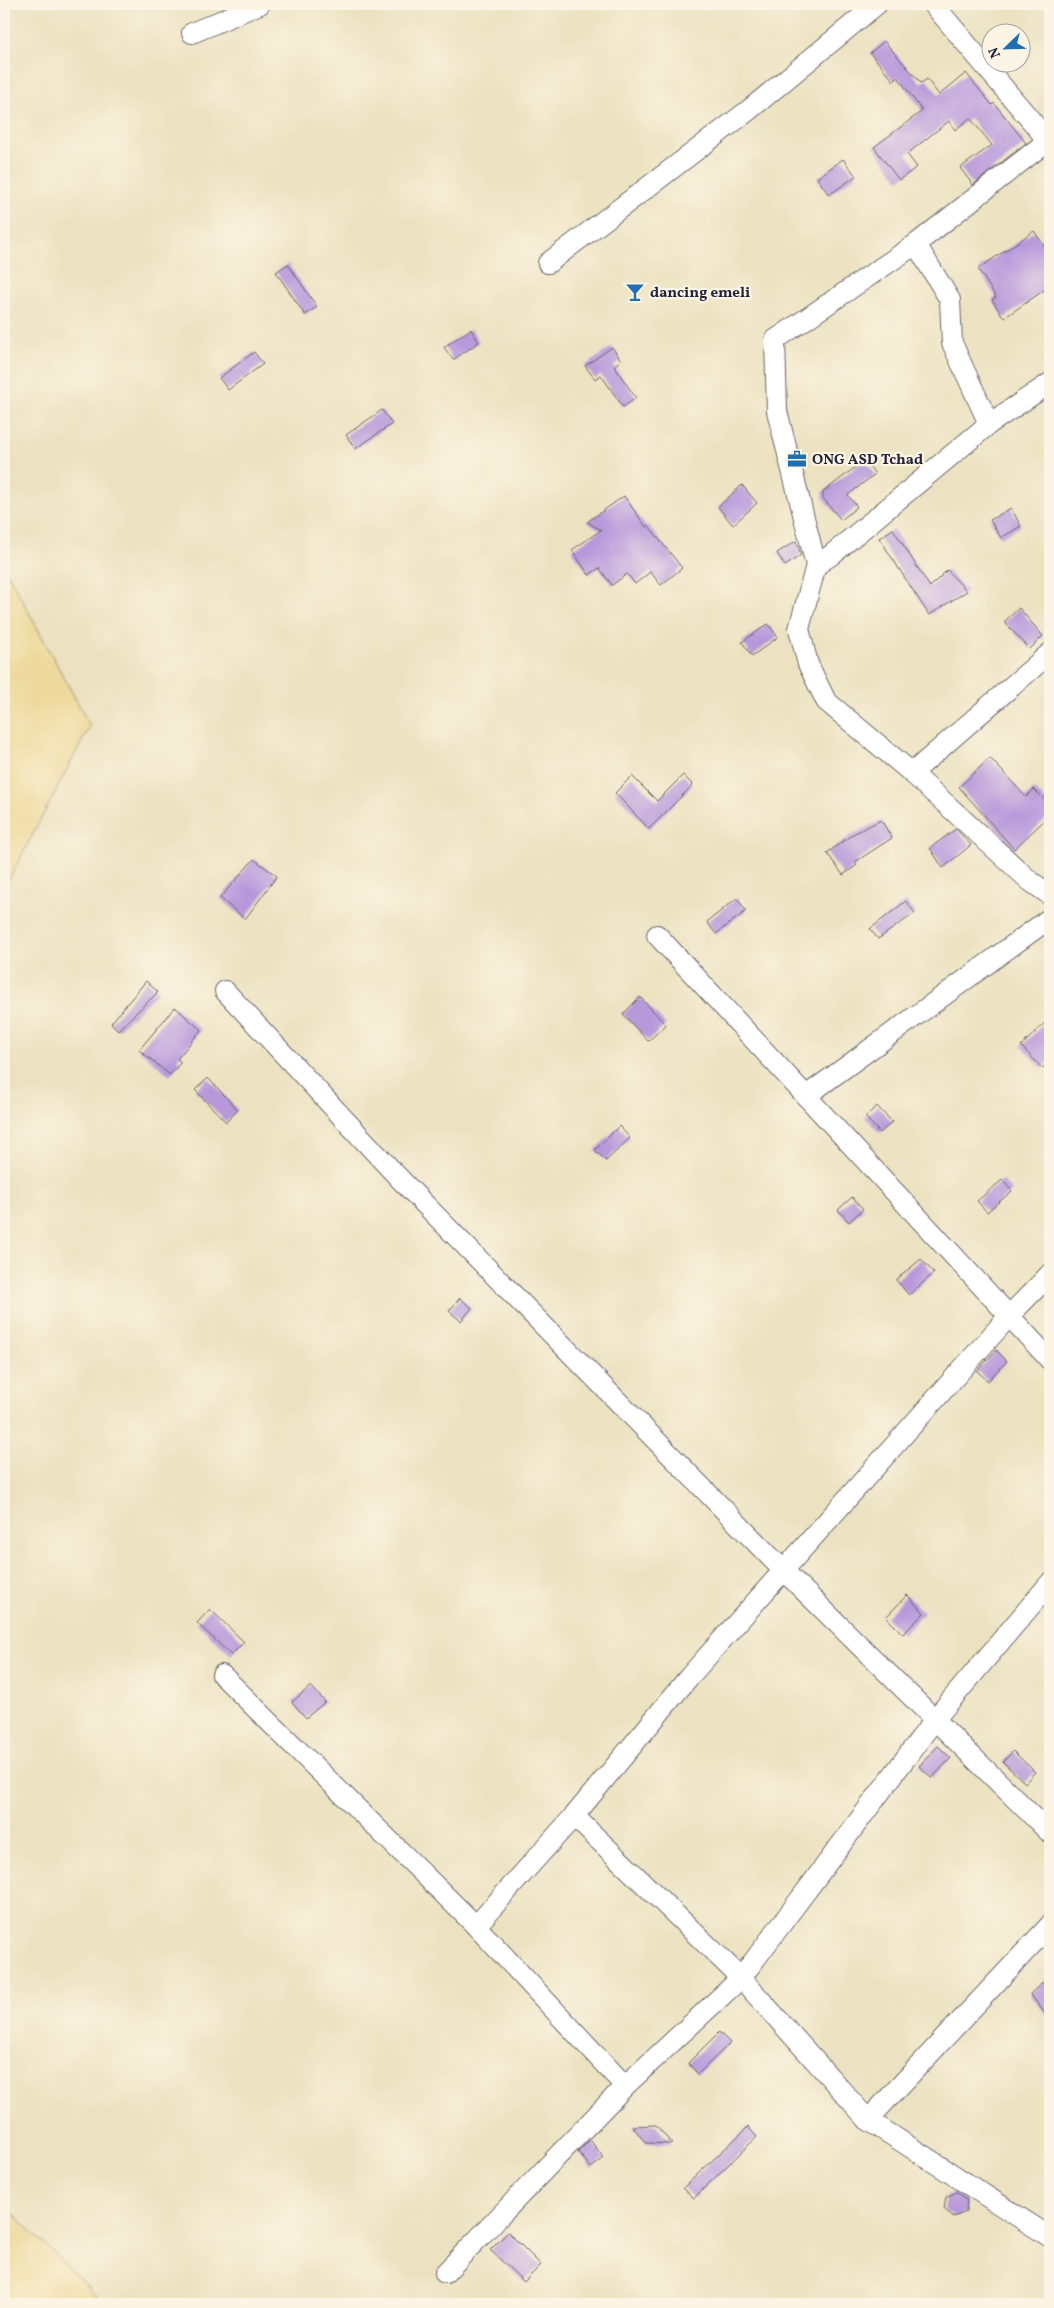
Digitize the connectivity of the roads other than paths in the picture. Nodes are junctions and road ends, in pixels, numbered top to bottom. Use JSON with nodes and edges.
{"nodes":[{"id":1,"x":260,"y":4,"type":"edge"},
{"id":2,"x":877,"y":4,"type":"edge"},
{"id":3,"x":933,"y":4,"type":"edge"},
{"id":4,"x":192,"y":33,"type":"dead end"},
{"id":5,"x":1049,"y":141,"type":"edge"},
{"id":6,"x":916,"y":244,"type":"junction"},
{"id":7,"x":548,"y":263,"type":"dead end"},
{"id":8,"x":1050,"y":383,"type":"edge"},
{"id":9,"x":989,"y":424,"type":"junction"},
{"id":10,"x":816,"y":565,"type":"junction"},
{"id":11,"x":1050,"y":653,"type":"edge"},
{"id":12,"x":912,"y":772,"type":"junction"},
{"id":13,"x":1050,"y":895,"type":"edge"},
{"id":14,"x":1050,"y":918,"type":"edge"},
{"id":15,"x":656,"y":936,"type":"dead end"},
{"id":16,"x":225,"y":991,"type":"dead end"},
{"id":17,"x":806,"y":1096,"type":"junction"},
{"id":18,"x":1050,"y":1274,"type":"edge"},
{"id":19,"x":1010,"y":1315,"type":"junction"},
{"id":20,"x":1050,"y":1360,"type":"edge"},
{"id":21,"x":784,"y":1571,"type":"junction"},
{"id":22,"x":1050,"y":1583,"type":"edge"},
{"id":23,"x":222,"y":1675,"type":"dead end"},
{"id":24,"x":935,"y":1719,"type":"junction"},
{"id":25,"x":574,"y":1816,"type":"junction"},
{"id":26,"x":1050,"y":1833,"type":"edge"},
{"id":27,"x":1050,"y":1925,"type":"edge"},
{"id":28,"x":476,"y":1926,"type":"junction"},
{"id":29,"x":741,"y":1978,"type":"junction"},
{"id":30,"x":625,"y":2086,"type":"junction"},
{"id":31,"x":868,"y":2120,"type":"junction"},
{"id":32,"x":1050,"y":2236,"type":"edge"},
{"id":33,"x":445,"y":2273,"type":"dead end"}],
"edges":[{"from":1,"to":4,"type":"street"},
{"from":2,"to":7,"type":"street"},
{"from":3,"to":5,"type":"street"},
{"from":5,"to":6,"type":"street"},
{"from":6,"to":9,"type":"street"},
{"from":6,"to":10,"type":"street"},
{"from":8,"to":9,"type":"street"},
{"from":9,"to":10,"type":"street"},
{"from":10,"to":12,"type":"street"},
{"from":11,"to":12,"type":"street"},
{"from":12,"to":13,"type":"street"},
{"from":14,"to":17,"type":"street"},
{"from":15,"to":17,"type":"street"},
{"from":16,"to":21,"type":"street"},
{"from":17,"to":19,"type":"street"},
{"from":18,"to":19,"type":"street"},
{"from":19,"to":20,"type":"street"},
{"from":19,"to":21,"type":"street"},
{"from":21,"to":24,"type":"street"},
{"from":21,"to":25,"type":"street"},
{"from":22,"to":24,"type":"street"},
{"from":23,"to":28,"type":"street"},
{"from":24,"to":26,"type":"street"},
{"from":24,"to":29,"type":"street"},
{"from":25,"to":28,"type":"street"},
{"from":25,"to":29,"type":"street"},
{"from":27,"to":31,"type":"street"},
{"from":28,"to":30,"type":"street"},
{"from":29,"to":30,"type":"street"},
{"from":29,"to":31,"type":"street"},
{"from":30,"to":33,"type":"street"},
{"from":31,"to":32,"type":"street"}]}
